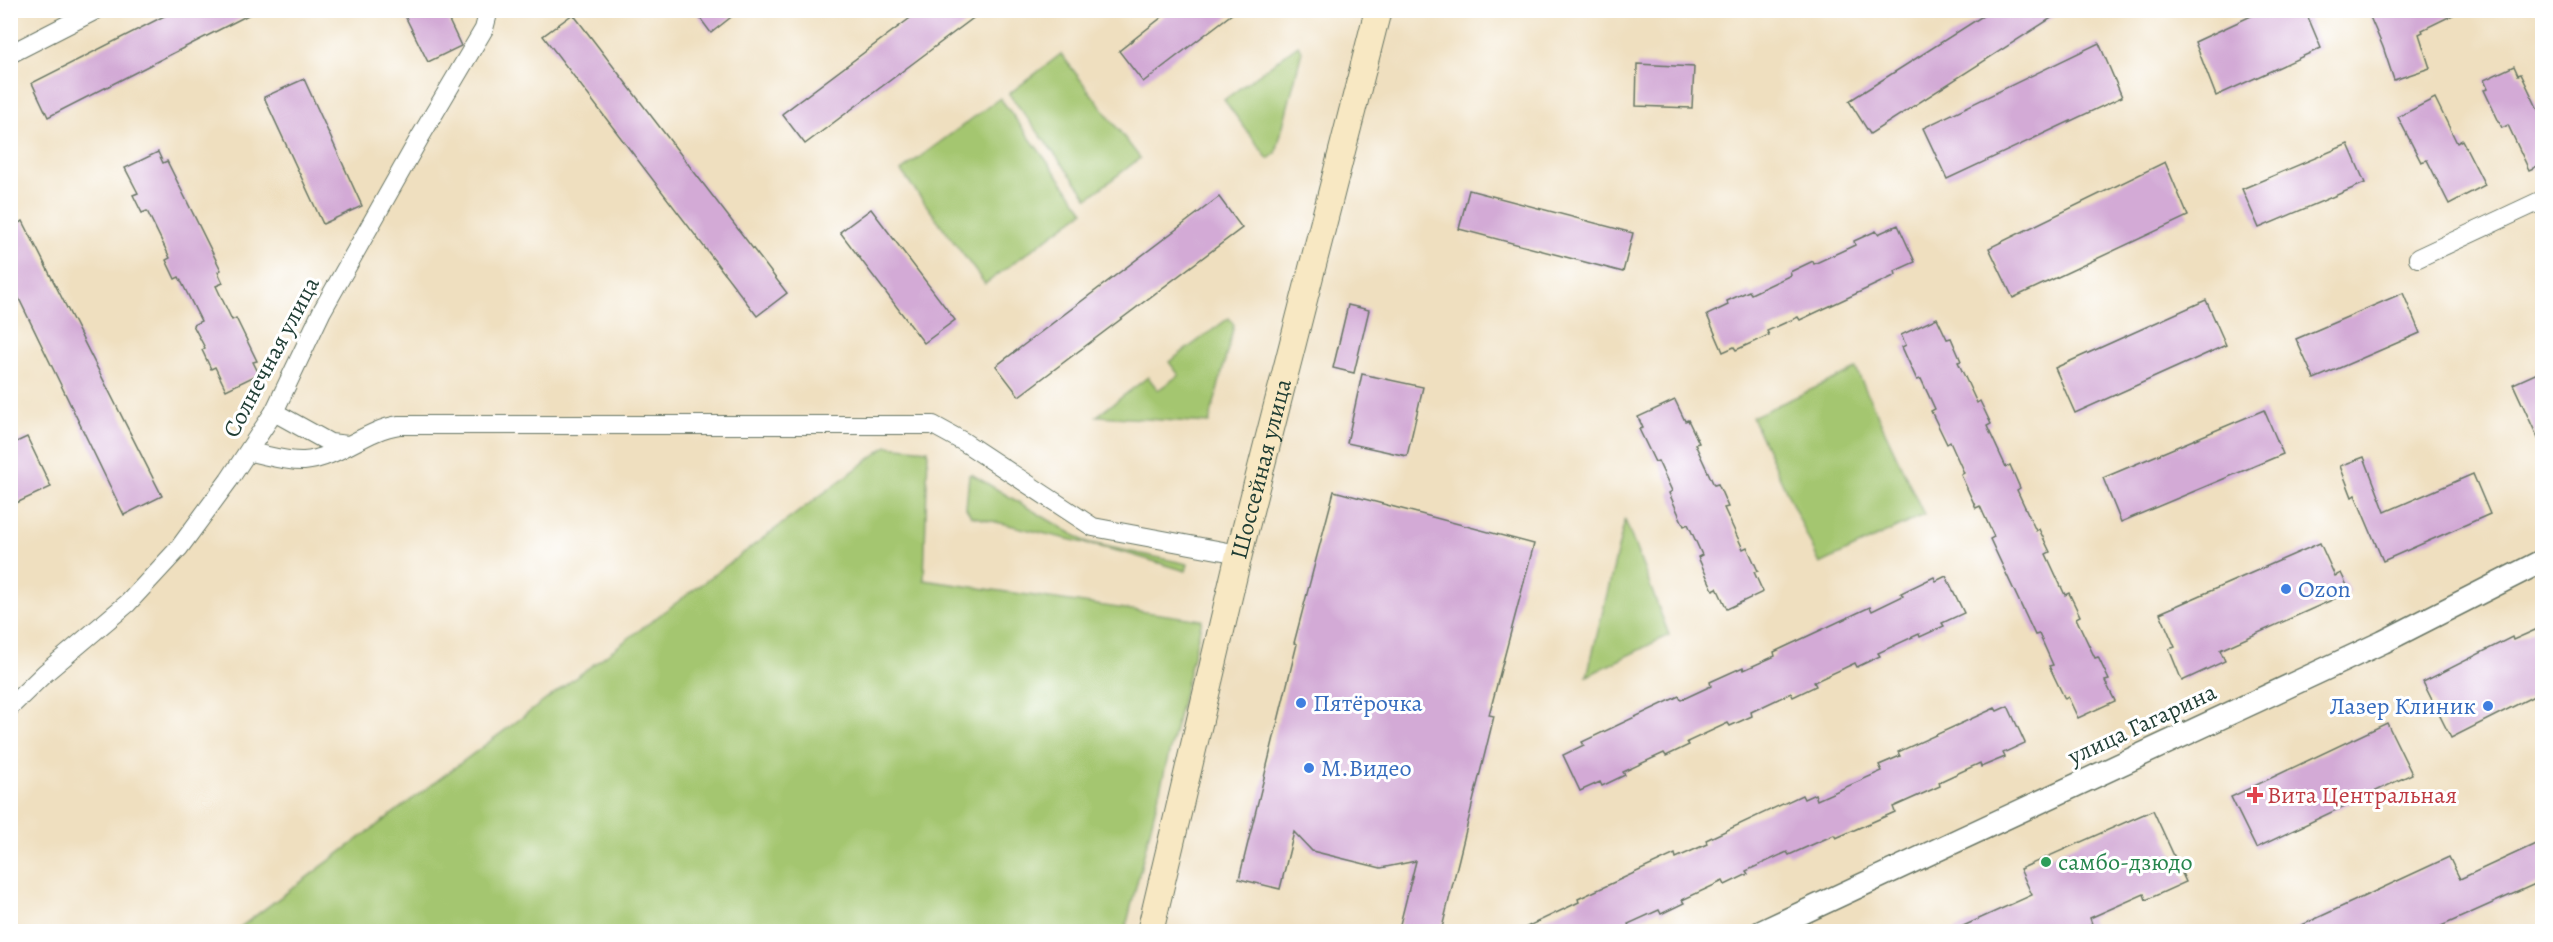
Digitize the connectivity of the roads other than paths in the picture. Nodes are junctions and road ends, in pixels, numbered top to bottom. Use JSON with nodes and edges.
{"nodes":[{"id":1,"x":96,"y":10,"type":"edge"},
{"id":2,"x":489,"y":10,"type":"edge"},
{"id":3,"x":1378,"y":10,"type":"edge"},
{"id":4,"x":10,"y":54,"type":"edge"},
{"id":5,"x":2542,"y":200,"type":"edge"},
{"id":6,"x":2418,"y":258,"type":"dead end"},
{"id":7,"x":274,"y":412,"type":"junction"},
{"id":8,"x":348,"y":445,"type":"junction"},
{"id":9,"x":249,"y":452,"type":"junction"},
{"id":10,"x":1239,"y":554,"type":"junction"},
{"id":11,"x":2542,"y":561,"type":"edge"},
{"id":12,"x":10,"y":707,"type":"edge"},
{"id":13,"x":1150,"y":932,"type":"edge"},
{"id":14,"x":1761,"y":932,"type":"edge"}],
"edges":[{"from":1,"to":4,"type":"street"},
{"from":2,"to":7,"type":"street","name":"Солнечная улица"},
{"from":3,"to":10,"type":"main road","name":"Шоссейная улица"},
{"from":5,"to":6,"type":"street"},
{"from":7,"to":8,"type":"street"},
{"from":7,"to":9,"type":"street","name":"Солнечная улица"},
{"from":8,"to":9,"type":"street"},
{"from":8,"to":10,"type":"street"},
{"from":9,"to":12,"type":"street","name":"Солнечная улица"},
{"from":10,"to":13,"type":"main road","name":"Шоссейная улица"},
{"from":11,"to":14,"type":"street","name":"улица Гагарина"}]}
